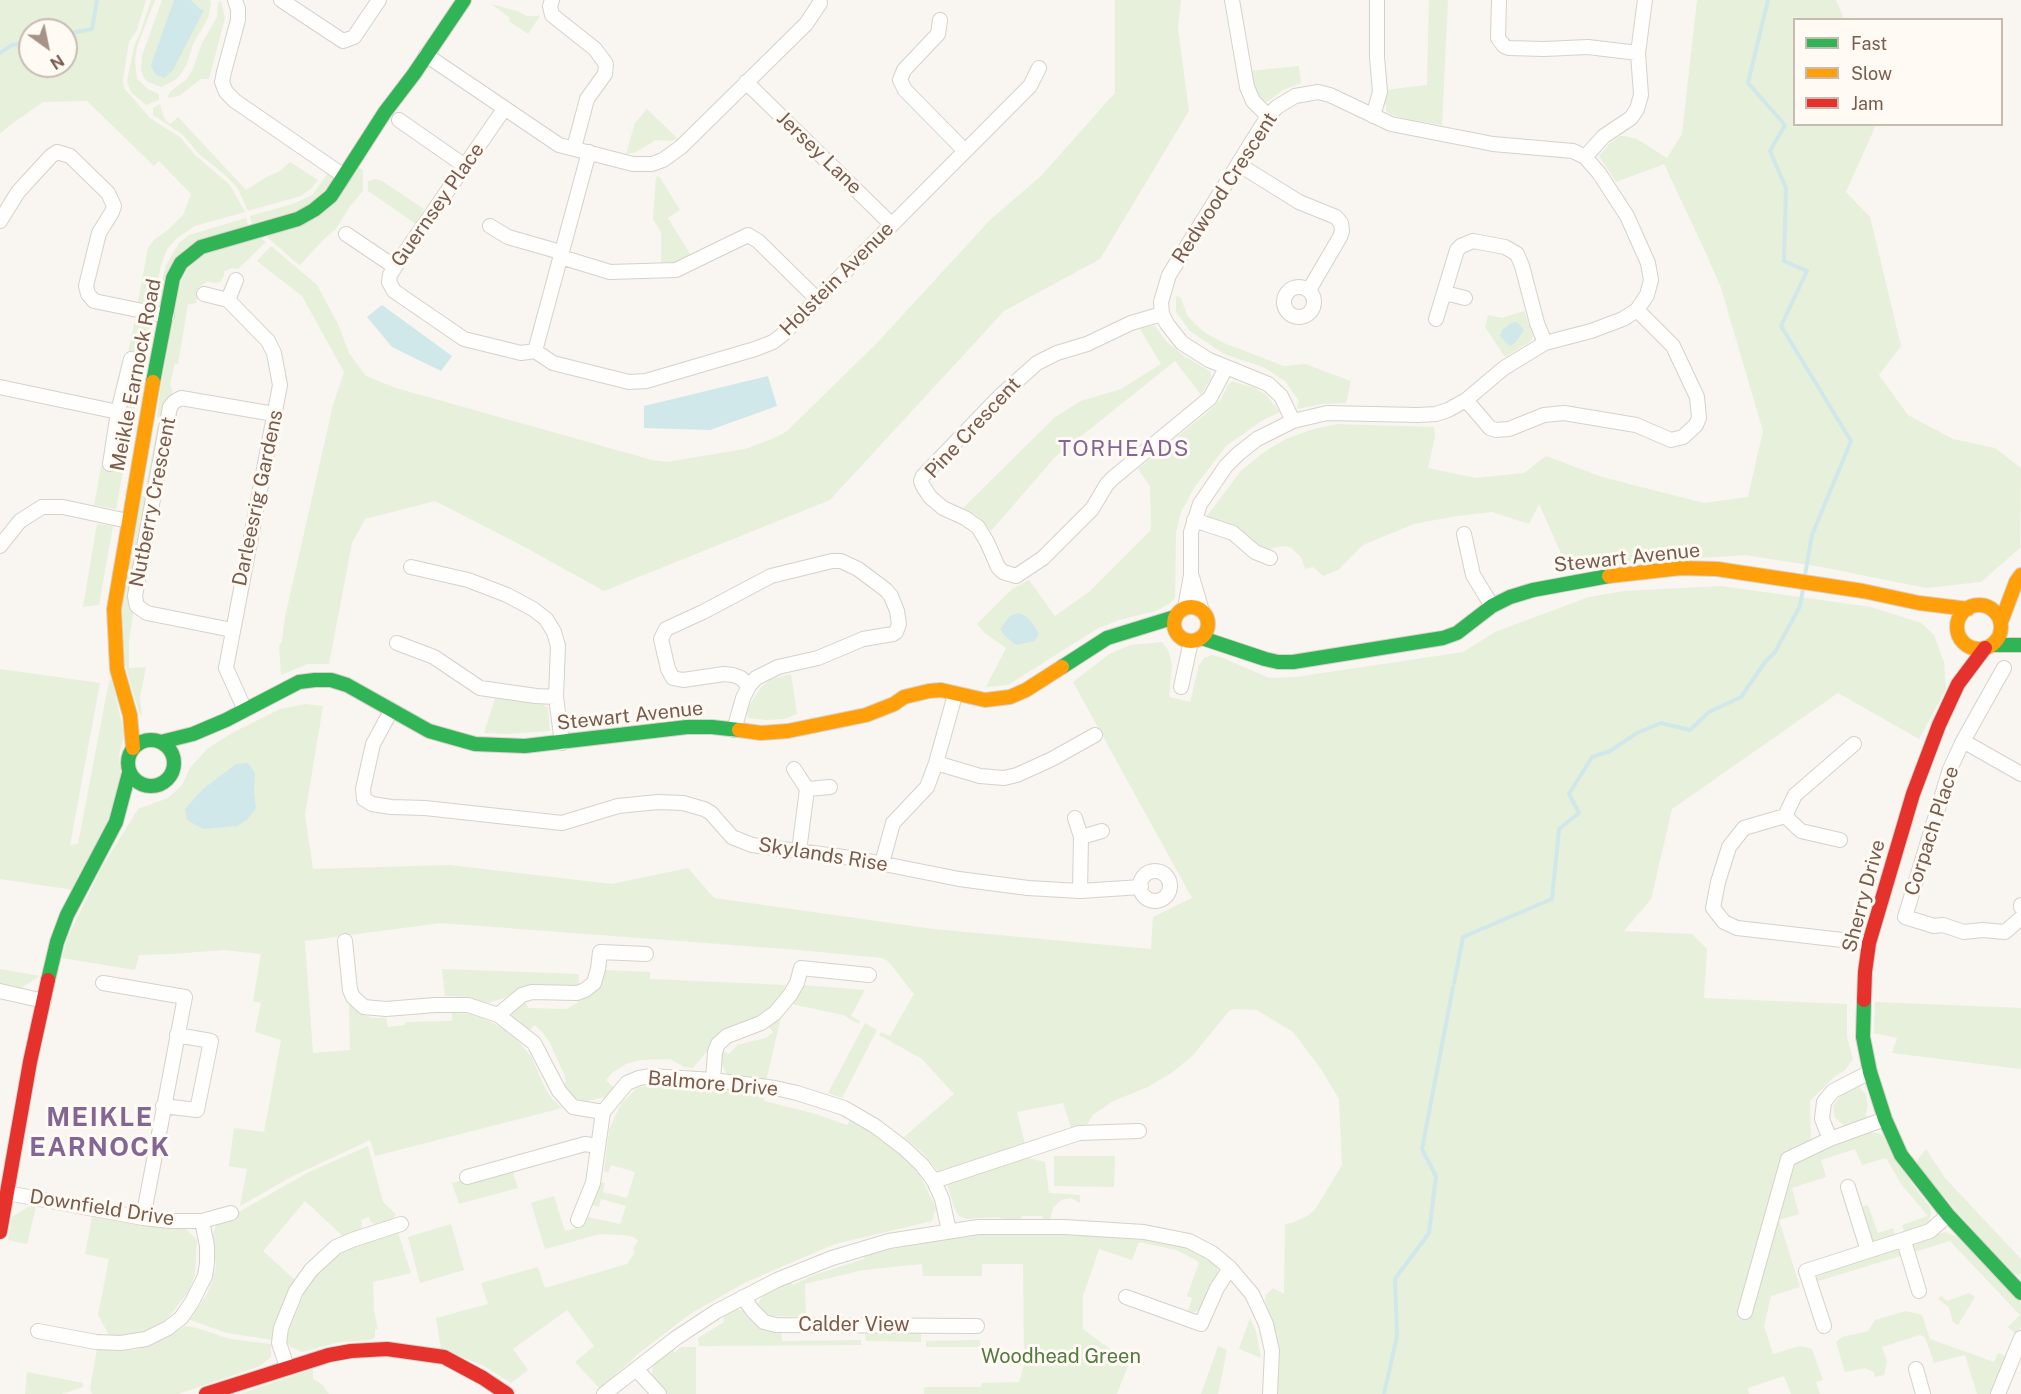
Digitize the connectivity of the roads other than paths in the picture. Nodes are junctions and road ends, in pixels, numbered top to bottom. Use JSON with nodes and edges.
{"nodes":[{"id":1,"x":280,"y":0,"type":"edge"},
{"id":2,"x":379,"y":0,"type":"edge"},
{"id":3,"x":464,"y":0,"type":"edge"},
{"id":4,"x":552,"y":0,"type":"edge"},
{"id":5,"x":1232,"y":0,"type":"edge"},
{"id":6,"x":1377,"y":0,"type":"edge"},
{"id":7,"x":1499,"y":0,"type":"edge"},
{"id":8,"x":1645,"y":0,"type":"edge"},
{"id":9,"x":237,"y":1,"type":"edge"},
{"id":10,"x":820,"y":3,"type":"dead end"},
{"id":11,"x":940,"y":20,"type":"dead end"},
{"id":12,"x":1638,"y":53,"type":"junction"},
{"id":13,"x":426,"y":55,"type":"junction"},
{"id":14,"x":1039,"y":68,"type":"dead end"},
{"id":15,"x":746,"y":82,"type":"junction"},
{"id":16,"x":504,"y":109,"type":"junction"},
{"id":17,"x":1268,"y":116,"type":"junction"},
{"id":18,"x":1373,"y":116,"type":"junction"},
{"id":19,"x":399,"y":120,"type":"dead end"},
{"id":20,"x":573,"y":148,"type":"junction"},
{"id":21,"x":965,"y":151,"type":"junction"},
{"id":22,"x":589,"y":152,"type":"junction"},
{"id":23,"x":1585,"y":157,"type":"junction"},
{"id":24,"x":1238,"y":164,"type":"junction"},
{"id":25,"x":465,"y":166,"type":"junction"},
{"id":26,"x":344,"y":176,"type":"junction"},
{"id":27,"x":0,"y":220,"type":"edge"},
{"id":28,"x":891,"y":224,"type":"junction"},
{"id":29,"x":490,"y":226,"type":"dead end"},
{"id":30,"x":346,"y":234,"type":"dead end"},
{"id":31,"x":561,"y":257,"type":"junction"},
{"id":32,"x":395,"y":267,"type":"junction"},
{"id":33,"x":236,"y":280,"type":"dead end"},
{"id":34,"x":1309,"y":290,"type":"dead end"},
{"id":35,"x":1445,"y":293,"type":"junction"},
{"id":36,"x":204,"y":294,"type":"dead end"},
{"id":37,"x":1465,"y":298,"type":"dead end"},
{"id":38,"x":817,"y":299,"type":"junction"},
{"id":39,"x":228,"y":300,"type":"junction"},
{"id":40,"x":1637,"y":310,"type":"junction"},
{"id":41,"x":1162,"y":314,"type":"junction"},
{"id":42,"x":167,"y":316,"type":"junction"},
{"id":43,"x":1436,"y":319,"type":"dead end"},
{"id":44,"x":1545,"y":343,"type":"junction"},
{"id":45,"x":536,"y":351,"type":"junction"},
{"id":46,"x":131,"y":359,"type":"dead end"},
{"id":47,"x":1226,"y":368,"type":"junction"},
{"id":48,"x":0,"y":387,"type":"edge"},
{"id":49,"x":1466,"y":400,"type":"junction"},
{"id":50,"x":118,"y":412,"type":"junction"},
{"id":51,"x":274,"y":414,"type":"junction"},
{"id":52,"x":1293,"y":421,"type":"junction"},
{"id":53,"x":110,"y":464,"type":"dead end"},
{"id":54,"x":1194,"y":520,"type":"junction"},
{"id":55,"x":128,"y":521,"type":"junction"},
{"id":56,"x":1464,"y":534,"type":"dead end"},
{"id":57,"x":0,"y":546,"type":"edge"},
{"id":58,"x":1270,"y":558,"type":"dead end"},
{"id":59,"x":411,"y":567,"type":"dead end"},
{"id":60,"x":1191,"y":575,"type":"junction"},
{"id":61,"x":2018,"y":579,"type":"edge"},
{"id":62,"x":1919,"y":603,"type":"junction"},
{"id":63,"x":1492,"y":606,"type":"junction"},
{"id":64,"x":1974,"y":607,"type":"junction"},
{"id":65,"x":1180,"y":612,"type":"junction"},
{"id":66,"x":1205,"y":615,"type":"junction"},
{"id":67,"x":2001,"y":624,"type":"junction"},
{"id":68,"x":1143,"y":628,"type":"junction"},
{"id":69,"x":232,"y":630,"type":"junction"},
{"id":70,"x":1178,"y":635,"type":"junction"},
{"id":71,"x":1960,"y":636,"type":"junction"},
{"id":72,"x":2021,"y":638,"type":"edge"},
{"id":73,"x":1196,"y":640,"type":"junction"},
{"id":74,"x":397,"y":643,"type":"dead end"},
{"id":75,"x":2021,"y":645,"type":"edge"},
{"id":76,"x":1989,"y":647,"type":"junction"},
{"id":77,"x":1246,"y":652,"type":"junction"},
{"id":78,"x":2004,"y":668,"type":"dead end"},
{"id":79,"x":1958,"y":684,"type":"junction"},
{"id":80,"x":748,"y":686,"type":"junction"},
{"id":81,"x":1181,"y":687,"type":"dead end"},
{"id":82,"x":956,"y":695,"type":"junction"},
{"id":83,"x":556,"y":697,"type":"junction"},
{"id":84,"x":245,"y":710,"type":"junction"},
{"id":85,"x":391,"y":711,"type":"junction"},
{"id":86,"x":130,"y":715,"type":"junction"},
{"id":87,"x":226,"y":720,"type":"junction"},
{"id":88,"x":734,"y":730,"type":"junction"},
{"id":89,"x":1095,"y":735,"type":"dead end"},
{"id":90,"x":157,"y":741,"type":"junction"},
{"id":91,"x":1963,"y":741,"type":"junction"},
{"id":92,"x":562,"y":743,"type":"junction"},
{"id":93,"x":1854,"y":744,"type":"dead end"},
{"id":94,"x":133,"y":748,"type":"junction"},
{"id":95,"x":174,"y":763,"type":"junction"},
{"id":96,"x":936,"y":763,"type":"junction"},
{"id":97,"x":794,"y":769,"type":"dead end"},
{"id":98,"x":129,"y":773,"type":"junction"},
{"id":99,"x":2021,"y":774,"type":"edge"},
{"id":100,"x":148,"y":786,"type":"junction"},
{"id":101,"x":830,"y":787,"type":"dead end"},
{"id":102,"x":807,"y":789,"type":"junction"},
{"id":103,"x":1785,"y":816,"type":"junction"},
{"id":104,"x":1075,"y":818,"type":"dead end"},
{"id":105,"x":116,"y":822,"type":"junction"},
{"id":106,"x":1102,"y":831,"type":"dead end"},
{"id":107,"x":1081,"y":837,"type":"junction"},
{"id":108,"x":1840,"y":840,"type":"dead end"},
{"id":109,"x":798,"y":851,"type":"junction"},
{"id":110,"x":882,"y":863,"type":"junction"},
{"id":111,"x":1141,"y":887,"type":"dead end"},
{"id":112,"x":1080,"y":891,"type":"junction"},
{"id":113,"x":2021,"y":918,"type":"edge"},
{"id":114,"x":345,"y":942,"type":"dead end"},
{"id":115,"x":1869,"y":943,"type":"junction"},
{"id":116,"x":646,"y":954,"type":"dead end"},
{"id":117,"x":869,"y":975,"type":"dead end"},
{"id":118,"x":103,"y":983,"type":"dead end"},
{"id":119,"x":0,"y":991,"type":"edge"},
{"id":120,"x":44,"y":1001,"type":"junction"},
{"id":121,"x":498,"y":1014,"type":"junction"},
{"id":122,"x":177,"y":1035,"type":"junction"},
{"id":123,"x":1870,"y":1072,"type":"junction"},
{"id":124,"x":713,"y":1080,"type":"junction"},
{"id":125,"x":163,"y":1106,"type":"junction"},
{"id":126,"x":603,"y":1112,"type":"junction"},
{"id":127,"x":1885,"y":1119,"type":"junction"},
{"id":128,"x":1138,"y":1131,"type":"dead end"},
{"id":129,"x":1830,"y":1140,"type":"junction"},
{"id":130,"x":597,"y":1146,"type":"junction"},
{"id":131,"x":467,"y":1177,"type":"dead end"},
{"id":132,"x":934,"y":1181,"type":"junction"},
{"id":133,"x":1848,"y":1187,"type":"dead end"},
{"id":134,"x":8,"y":1193,"type":"junction"},
{"id":135,"x":231,"y":1213,"type":"dead end"},
{"id":136,"x":1948,"y":1215,"type":"junction"},
{"id":137,"x":143,"y":1218,"type":"junction"},
{"id":138,"x":578,"y":1220,"type":"dead end"},
{"id":139,"x":202,"y":1221,"type":"junction"},
{"id":140,"x":401,"y":1224,"type":"dead end"},
{"id":141,"x":949,"y":1231,"type":"junction"},
{"id":142,"x":0,"y":1232,"type":"edge"},
{"id":143,"x":1904,"y":1241,"type":"junction"},
{"id":144,"x":1868,"y":1251,"type":"junction"},
{"id":145,"x":1230,"y":1268,"type":"junction"},
{"id":146,"x":1919,"y":1291,"type":"dead end"},
{"id":147,"x":2021,"y":1293,"type":"edge"},
{"id":148,"x":743,"y":1297,"type":"junction"},
{"id":149,"x":1126,"y":1297,"type":"dead end"},
{"id":150,"x":1745,"y":1312,"type":"dead end"},
{"id":151,"x":977,"y":1326,"type":"dead end"},
{"id":152,"x":1824,"y":1326,"type":"dead end"},
{"id":153,"x":38,"y":1331,"type":"dead end"},
{"id":154,"x":2021,"y":1338,"type":"edge"},
{"id":155,"x":287,"y":1367,"type":"junction"},
{"id":156,"x":636,"y":1369,"type":"junction"},
{"id":157,"x":1916,"y":1369,"type":"dead end"},
{"id":158,"x":206,"y":1394,"type":"edge"},
{"id":159,"x":507,"y":1394,"type":"edge"},
{"id":160,"x":604,"y":1394,"type":"edge"},
{"id":161,"x":659,"y":1394,"type":"edge"},
{"id":162,"x":1270,"y":1394,"type":"edge"},
{"id":163,"x":1923,"y":1394,"type":"edge"},
{"id":164,"x":1998,"y":1394,"type":"edge"}],
"edges":[{"from":1,"to":2,"type":"street"},
{"from":3,"to":13,"type":"street","name":"Meikle Earnock Road"},
{"from":4,"to":20,"type":"street"},
{"from":5,"to":17,"type":"street"},
{"from":6,"to":18,"type":"street"},
{"from":7,"to":12,"type":"street"},
{"from":8,"to":12,"type":"street"},
{"from":9,"to":26,"type":"street"},
{"from":10,"to":15,"type":"street"},
{"from":11,"to":21,"type":"street"},
{"from":12,"to":23,"type":"street"},
{"from":13,"to":16,"type":"street"},
{"from":13,"to":26,"type":"street","name":"Meikle Earnock Road"},
{"from":14,"to":21,"type":"street","name":"Holstein Avenue"},
{"from":15,"to":22,"type":"street"},
{"from":15,"to":28,"type":"street","name":"Jersey Lane"},
{"from":16,"to":20,"type":"street"},
{"from":16,"to":25,"type":"street","name":"Guernsey Place"},
{"from":17,"to":18,"type":"street","name":"Redwood Crescent"},
{"from":17,"to":24,"type":"street","name":"Redwood Crescent"},
{"from":18,"to":23,"type":"street","name":"Redwood Crescent"},
{"from":19,"to":25,"type":"street"},
{"from":20,"to":22,"type":"street"},
{"from":21,"to":28,"type":"street","name":"Holstein Avenue"},
{"from":22,"to":31,"type":"street"},
{"from":23,"to":40,"type":"street"},
{"from":24,"to":34,"type":"street"},
{"from":24,"to":41,"type":"street","name":"Redwood Crescent"},
{"from":25,"to":32,"type":"street","name":"Guernsey Place"},
{"from":26,"to":42,"type":"street","name":"Meikle Earnock Road"},
{"from":27,"to":42,"type":"street"},
{"from":28,"to":38,"type":"street","name":"Holstein Avenue"},
{"from":29,"to":31,"type":"street"},
{"from":30,"to":32,"type":"street"},
{"from":31,"to":38,"type":"street"},
{"from":31,"to":45,"type":"street"},
{"from":32,"to":45,"type":"street","name":"Guernsey Place"},
{"from":33,"to":39,"type":"street"},
{"from":35,"to":37,"type":"street"},
{"from":35,"to":43,"type":"street"},
{"from":35,"to":44,"type":"street"},
{"from":36,"to":39,"type":"street"},
{"from":38,"to":45,"type":"street","name":"Holstein Avenue"},
{"from":39,"to":51,"type":"street","name":"Darleesrig Gardens"},
{"from":40,"to":44,"type":"street"},
{"from":40,"to":49,"type":"street"},
{"from":41,"to":47,"type":"street"},
{"from":41,"to":47,"type":"street","name":"Pine Crescent"},
{"from":42,"to":55,"type":"street","name":"Meikle Earnock Road"},
{"from":44,"to":49,"type":"street"},
{"from":46,"to":50,"type":"street"},
{"from":47,"to":52,"type":"street"},
{"from":48,"to":50,"type":"street"},
{"from":49,"to":52,"type":"street"},
{"from":50,"to":53,"type":"street"},
{"from":51,"to":69,"type":"street","name":"Darleesrig Gardens"},
{"from":51,"to":69,"type":"street","name":"Nutberry Crescent"},
{"from":52,"to":54,"type":"street"},
{"from":54,"to":58,"type":"street"},
{"from":54,"to":60,"type":"street"},
{"from":55,"to":57,"type":"street"},
{"from":55,"to":86,"type":"street","name":"Meikle Earnock Road"},
{"from":56,"to":63,"type":"street"},
{"from":59,"to":83,"type":"street"},
{"from":60,"to":65,"type":"street"},
{"from":60,"to":66,"type":"street"},
{"from":61,"to":64,"type":"street"},
{"from":61,"to":67,"type":"street"},
{"from":62,"to":63,"type":"street","name":"Stewart Avenue"},
{"from":62,"to":64,"type":"street","name":"Stewart Avenue"},
{"from":62,"to":71,"type":"street","name":"Stewart Avenue"},
{"from":63,"to":77,"type":"street","name":"Stewart Avenue"},
{"from":64,"to":67,"type":"street"},
{"from":64,"to":71,"type":"street"},
{"from":65,"to":66,"type":"street"},
{"from":65,"to":68,"type":"street","name":"Stewart Avenue"},
{"from":65,"to":70,"type":"street"},
{"from":66,"to":73,"type":"street"},
{"from":66,"to":77,"type":"street","name":"Stewart Avenue"},
{"from":67,"to":72,"type":"street"},
{"from":67,"to":76,"type":"street"},
{"from":68,"to":70,"type":"street","name":"Stewart Avenue"},
{"from":68,"to":82,"type":"street","name":"Stewart Avenue"},
{"from":69,"to":84,"type":"street","name":"Darleesrig Gardens"},
{"from":70,"to":73,"type":"street"},
{"from":71,"to":76,"type":"street"},
{"from":71,"to":79,"type":"street","name":"Sherry Drive"},
{"from":73,"to":77,"type":"street","name":"Stewart Avenue"},
{"from":73,"to":81,"type":"street"},
{"from":74,"to":83,"type":"street"},
{"from":75,"to":76,"type":"street"},
{"from":76,"to":79,"type":"street","name":"Sherry Drive"},
{"from":78,"to":91,"type":"street","name":"Corpach Place"},
{"from":79,"to":115,"type":"street","name":"Sherry Drive"},
{"from":80,"to":80,"type":"street"},
{"from":80,"to":88,"type":"street"},
{"from":82,"to":88,"type":"street","name":"Stewart Avenue"},
{"from":82,"to":96,"type":"street"},
{"from":83,"to":92,"type":"street"},
{"from":84,"to":85,"type":"street","name":"Stewart Avenue"},
{"from":84,"to":87,"type":"street","name":"Stewart Avenue"},
{"from":85,"to":92,"type":"street","name":"Stewart Avenue"},
{"from":85,"to":109,"type":"street","name":"Skylands Rise"},
{"from":86,"to":90,"type":"street","name":"Meikle Earnock Road"},
{"from":86,"to":94,"type":"street","name":"Meikle Earnock Road"},
{"from":87,"to":90,"type":"street","name":"Stewart Avenue"},
{"from":87,"to":95,"type":"street","name":"Stewart Avenue"},
{"from":88,"to":92,"type":"street","name":"Stewart Avenue"},
{"from":89,"to":96,"type":"street"},
{"from":90,"to":94,"type":"street"},
{"from":90,"to":95,"type":"street"},
{"from":91,"to":99,"type":"street"},
{"from":91,"to":113,"type":"street","name":"Corpach Place"},
{"from":93,"to":103,"type":"street"},
{"from":94,"to":98,"type":"street"},
{"from":95,"to":100,"type":"street"},
{"from":96,"to":110,"type":"street"},
{"from":97,"to":102,"type":"street"},
{"from":98,"to":100,"type":"street"},
{"from":98,"to":105,"type":"street"},
{"from":100,"to":105,"type":"street"},
{"from":101,"to":102,"type":"street"},
{"from":102,"to":109,"type":"street"},
{"from":103,"to":108,"type":"street"},
{"from":103,"to":115,"type":"street"},
{"from":104,"to":107,"type":"street"},
{"from":105,"to":120,"type":"street"},
{"from":106,"to":107,"type":"street"},
{"from":107,"to":112,"type":"street"},
{"from":109,"to":110,"type":"street","name":"Skylands Rise"},
{"from":110,"to":112,"type":"street","name":"Skylands Rise"},
{"from":111,"to":112,"type":"street","name":"Skylands Rise"},
{"from":114,"to":121,"type":"street"},
{"from":115,"to":123,"type":"street","name":"Sherry Drive"},
{"from":116,"to":121,"type":"street"},
{"from":117,"to":124,"type":"street"},
{"from":118,"to":122,"type":"street"},
{"from":119,"to":120,"type":"street"},
{"from":120,"to":134,"type":"street"},
{"from":121,"to":126,"type":"street"},
{"from":122,"to":125,"type":"street"},
{"from":122,"to":125,"type":"street"},
{"from":123,"to":127,"type":"street","name":"Sherry Drive"},
{"from":123,"to":129,"type":"street"},
{"from":124,"to":126,"type":"street","name":"Balmore Drive"},
{"from":124,"to":132,"type":"street","name":"Balmore Drive"},
{"from":125,"to":137,"type":"street"},
{"from":126,"to":130,"type":"street"},
{"from":127,"to":129,"type":"street"},
{"from":127,"to":136,"type":"street","name":"Sherry Drive"},
{"from":128,"to":132,"type":"street"},
{"from":129,"to":150,"type":"street"},
{"from":130,"to":131,"type":"street"},
{"from":130,"to":138,"type":"street"},
{"from":132,"to":141,"type":"street","name":"Balmore Drive"},
{"from":133,"to":144,"type":"street"},
{"from":134,"to":137,"type":"street","name":"Downfield Drive"},
{"from":134,"to":142,"type":"street"},
{"from":135,"to":139,"type":"street","name":"Downfield Drive"},
{"from":136,"to":143,"type":"street"},
{"from":136,"to":147,"type":"street","name":"Sherry Drive"},
{"from":137,"to":139,"type":"street","name":"Downfield Drive"},
{"from":139,"to":153,"type":"street"},
{"from":140,"to":155,"type":"street"},
{"from":141,"to":145,"type":"street"},
{"from":141,"to":148,"type":"street"},
{"from":143,"to":144,"type":"street"},
{"from":143,"to":146,"type":"street"},
{"from":144,"to":152,"type":"street"},
{"from":145,"to":149,"type":"street"},
{"from":145,"to":162,"type":"street"},
{"from":148,"to":151,"type":"street","name":"Calder View"},
{"from":148,"to":156,"type":"street"},
{"from":154,"to":164,"type":"street"},
{"from":155,"to":158,"type":"street"},
{"from":155,"to":159,"type":"street"},
{"from":156,"to":160,"type":"street"},
{"from":156,"to":161,"type":"street"},
{"from":157,"to":163,"type":"street"}]}
